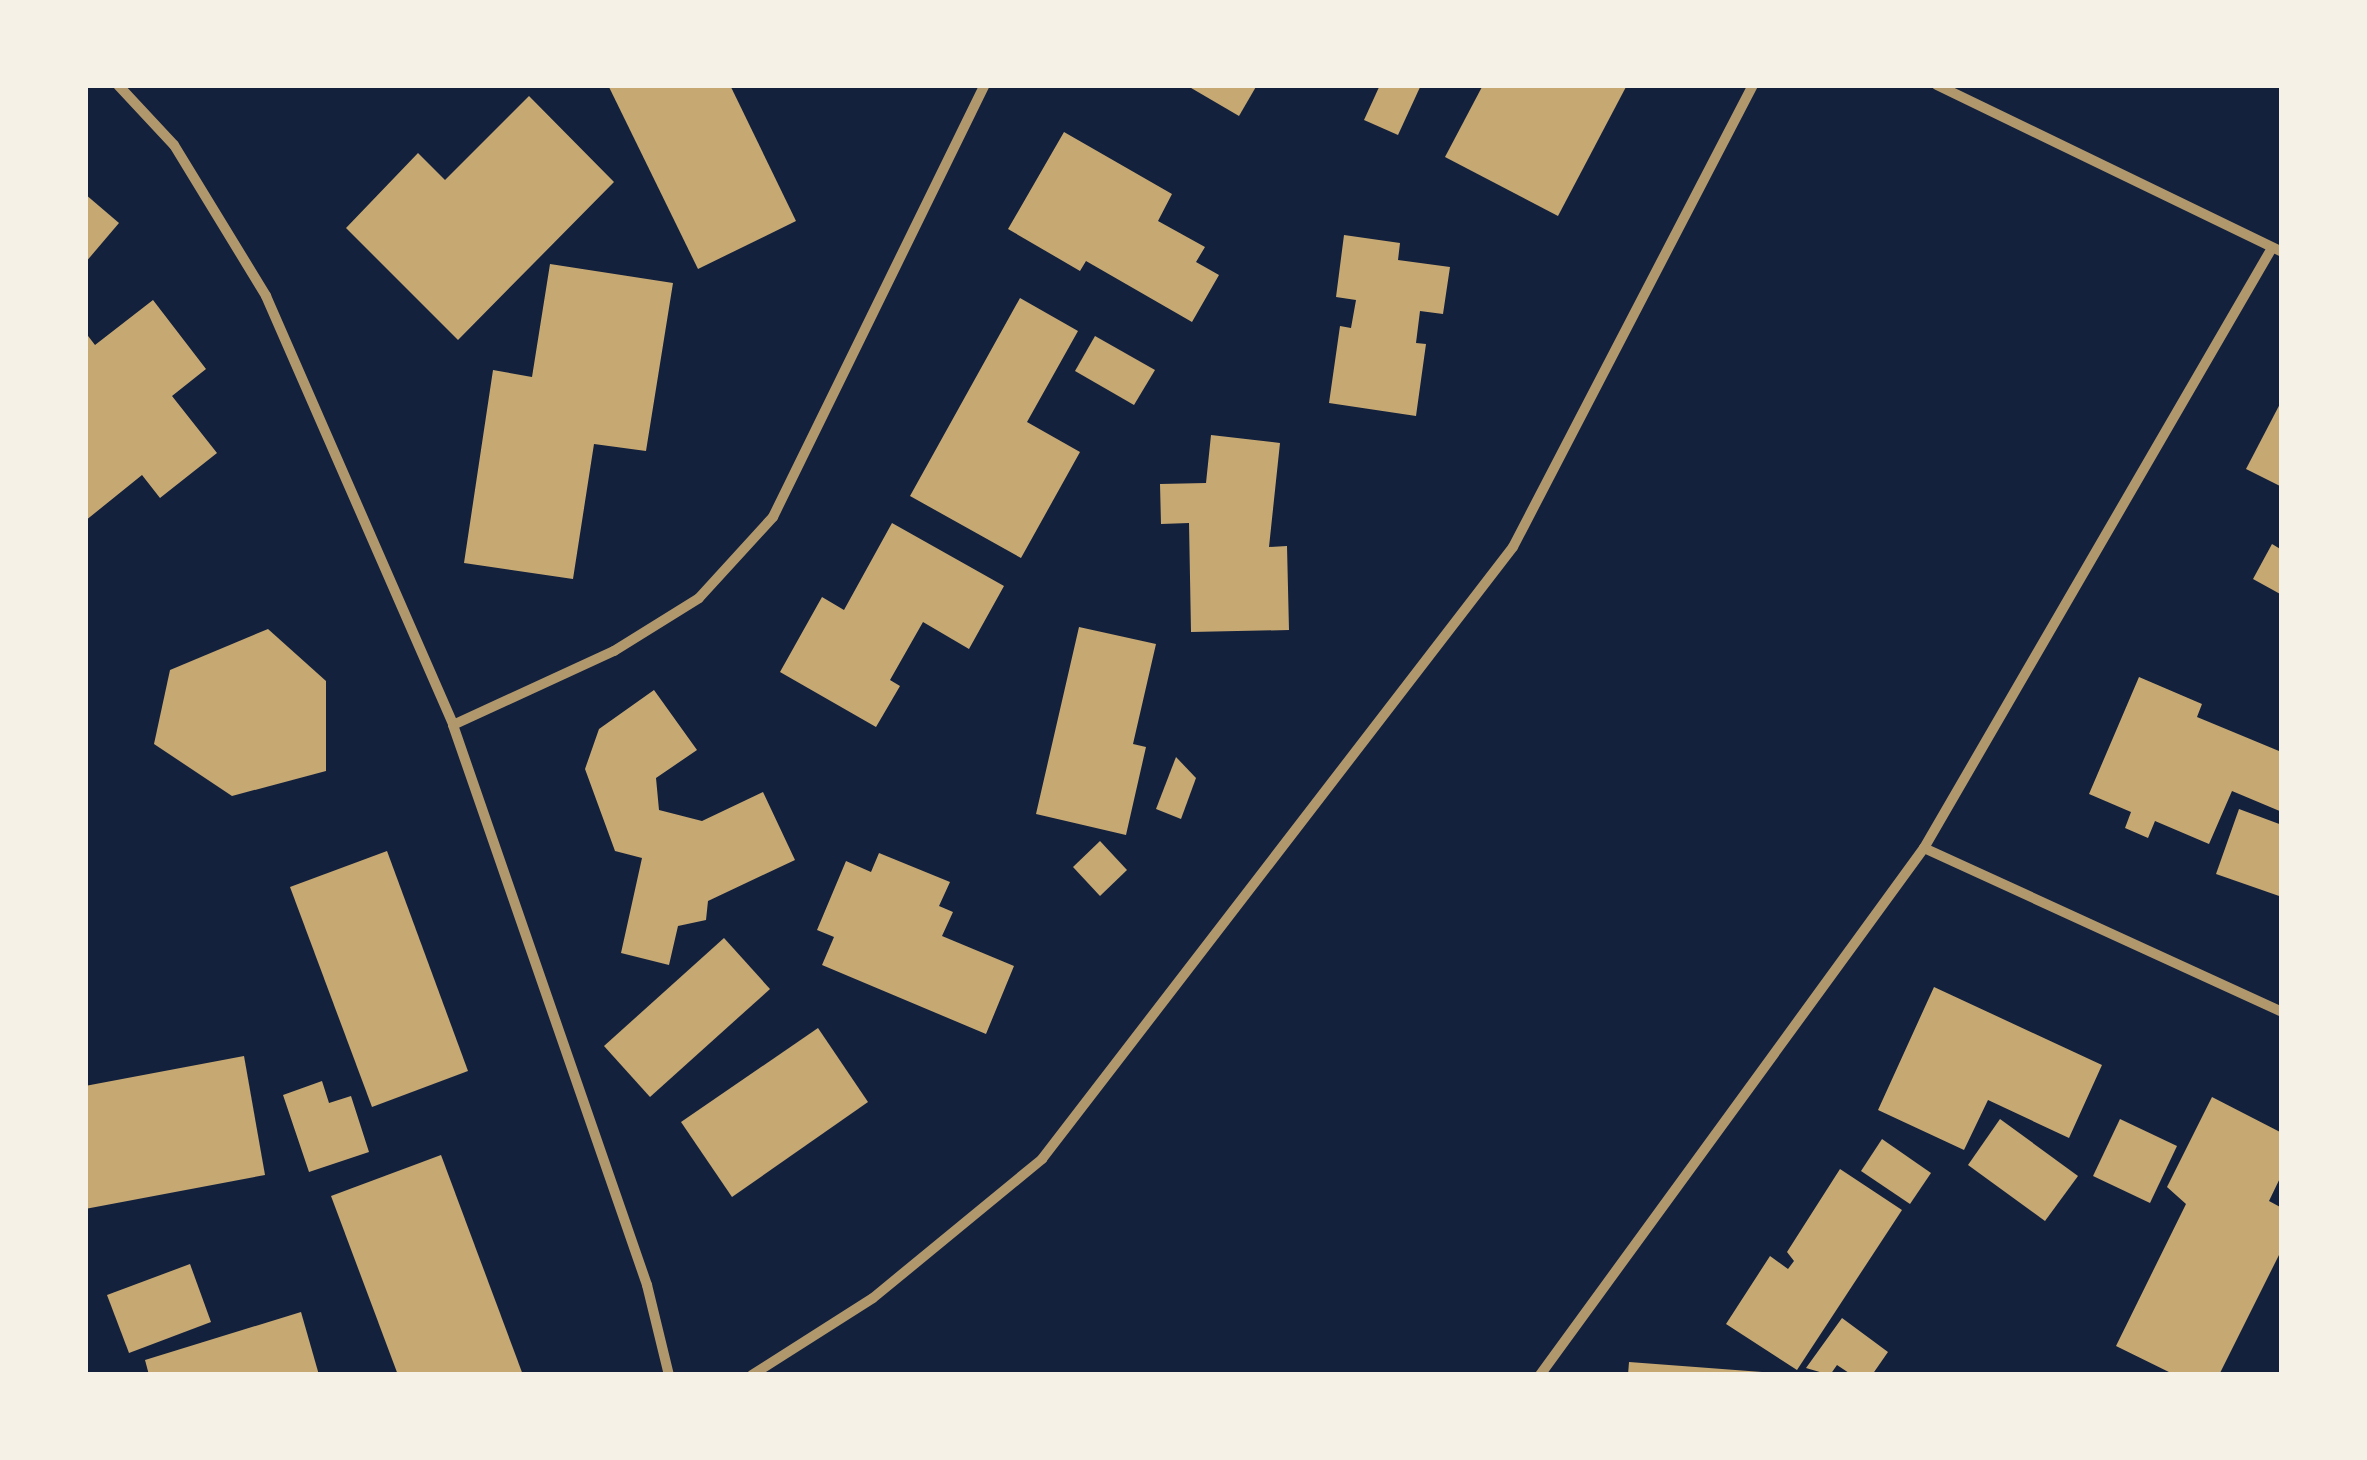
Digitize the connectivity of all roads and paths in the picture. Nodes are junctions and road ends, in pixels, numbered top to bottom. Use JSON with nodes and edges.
{"nodes":[{"id":1,"x":118,"y":85,"type":"edge"},
{"id":2,"x":985,"y":85,"type":"edge"},
{"id":3,"x":1753,"y":85,"type":"edge"},
{"id":4,"x":1937,"y":85,"type":"edge"},
{"id":5,"x":2277,"y":250,"type":"edge"},
{"id":6,"x":453,"y":725,"type":"junction"},
{"id":7,"x":1924,"y":848,"type":"junction"},
{"id":8,"x":2282,"y":1012,"type":"edge"},
{"id":9,"x":669,"y":1375,"type":"edge"},
{"id":10,"x":752,"y":1375,"type":"edge"},
{"id":11,"x":1540,"y":1375,"type":"edge"}],
"edges":[{"from":1,"to":6,"type":"street"},
{"from":2,"to":6,"type":"street"},
{"from":3,"to":10,"type":"street"},
{"from":4,"to":5,"type":"street"},
{"from":5,"to":7,"type":"street"},
{"from":6,"to":9,"type":"street"},
{"from":7,"to":8,"type":"street"},
{"from":7,"to":11,"type":"street"}]}
